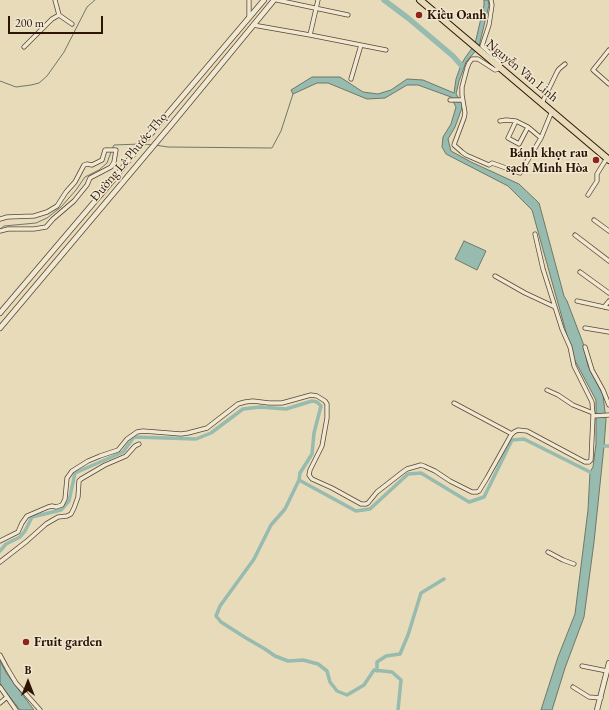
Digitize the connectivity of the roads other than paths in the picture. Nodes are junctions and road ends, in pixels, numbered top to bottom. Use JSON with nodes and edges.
{"nodes":[{"id":1,"x":55,"y":0,"type":"edge"},
{"id":2,"x":249,"y":0,"type":"edge"},
{"id":3,"x":264,"y":0,"type":"edge"},
{"id":4,"x":275,"y":0,"type":"edge"},
{"id":5,"x":318,"y":0,"type":"edge"},
{"id":6,"x":420,"y":0,"type":"edge"},
{"id":7,"x":491,"y":0,"type":"edge"},
{"id":8,"x":316,"y":8,"type":"junction"},
{"id":9,"x":59,"y":15,"type":"junction"},
{"id":10,"x":348,"y":15,"type":"dead end"},
{"id":11,"x":249,"y":18,"type":"junction"},
{"id":12,"x":72,"y":24,"type":"dead end"},
{"id":13,"x":253,"y":25,"type":"junction"},
{"id":14,"x":236,"y":33,"type":"junction"},
{"id":15,"x":310,"y":35,"type":"junction"},
{"id":16,"x":242,"y":38,"type":"junction"},
{"id":17,"x":361,"y":45,"type":"junction"},
{"id":18,"x":24,"y":47,"type":"dead end"},
{"id":19,"x":386,"y":50,"type":"dead end"},
{"id":20,"x":609,"y":50,"type":"edge"},
{"id":21,"x":565,"y":64,"type":"dead end"},
{"id":22,"x":497,"y":65,"type":"junction"},
{"id":23,"x":351,"y":79,"type":"dead end"},
{"id":24,"x":609,"y":84,"type":"edge"},
{"id":25,"x":450,"y":100,"type":"dead end"},
{"id":26,"x":461,"y":100,"type":"junction"},
{"id":27,"x":542,"y":103,"type":"junction"},
{"id":28,"x":552,"y":111,"type":"junction"},
{"id":29,"x":516,"y":120,"type":"junction"},
{"id":30,"x":500,"y":121,"type":"dead end"},
{"id":31,"x":528,"y":127,"type":"junction"},
{"id":32,"x":541,"y":138,"type":"junction"},
{"id":33,"x":608,"y":158,"type":"edge"},
{"id":34,"x":113,"y":180,"type":"junction"},
{"id":35,"x":120,"y":186,"type":"junction"},
{"id":36,"x":588,"y":196,"type":"dead end"},
{"id":37,"x":0,"y":219,"type":"edge"},
{"id":38,"x":594,"y":220,"type":"dead end"},
{"id":39,"x":0,"y":231,"type":"edge"},
{"id":40,"x":609,"y":231,"type":"edge"},
{"id":41,"x":535,"y":234,"type":"dead end"},
{"id":42,"x":575,"y":235,"type":"dead end"},
{"id":43,"x":609,"y":262,"type":"edge"},
{"id":44,"x":580,"y":272,"type":"dead end"},
{"id":45,"x":495,"y":276,"type":"dead end"},
{"id":46,"x":609,"y":293,"type":"edge"},
{"id":47,"x":577,"y":301,"type":"dead end"},
{"id":48,"x":609,"y":301,"type":"edge"},
{"id":49,"x":556,"y":307,"type":"junction"},
{"id":50,"x":604,"y":307,"type":"junction"},
{"id":51,"x":609,"y":308,"type":"edge"},
{"id":52,"x":0,"y":313,"type":"edge"},
{"id":53,"x":0,"y":328,"type":"edge"},
{"id":54,"x":585,"y":328,"type":"dead end"},
{"id":55,"x":609,"y":332,"type":"edge"},
{"id":56,"x":585,"y":347,"type":"dead end"},
{"id":57,"x":547,"y":390,"type":"dead end"},
{"id":58,"x":454,"y":403,"type":"dead end"},
{"id":59,"x":609,"y":405,"type":"edge"},
{"id":60,"x":594,"y":415,"type":"junction"},
{"id":61,"x":609,"y":415,"type":"edge"},
{"id":62,"x":512,"y":434,"type":"junction"},
{"id":63,"x":139,"y":444,"type":"dead end"},
{"id":64,"x":0,"y":541,"type":"edge"},
{"id":65,"x":548,"y":552,"type":"dead end"},
{"id":66,"x":0,"y":562,"type":"edge"},
{"id":67,"x":574,"y":564,"type":"dead end"},
{"id":68,"x":0,"y":655,"type":"edge"},
{"id":69,"x":609,"y":663,"type":"edge"},
{"id":70,"x":582,"y":666,"type":"dead end"},
{"id":71,"x":607,"y":671,"type":"junction"},
{"id":72,"x":573,"y":687,"type":"dead end"},
{"id":73,"x":0,"y":688,"type":"edge"},
{"id":74,"x":7,"y":697,"type":"junction"},
{"id":75,"x":601,"y":698,"type":"junction"},
{"id":76,"x":0,"y":703,"type":"edge"},
{"id":77,"x":597,"y":709,"type":"edge"},
{"id":78,"x":16,"y":710,"type":"edge"},
{"id":79,"x":40,"y":710,"type":"edge"}],
"edges":[{"from":1,"to":9,"type":"street"},
{"from":2,"to":11,"type":"street"},
{"from":3,"to":11,"type":"street","name":"Đường Lê Phước Thọ"},
{"from":4,"to":8,"type":"street"},
{"from":4,"to":13,"type":"street","name":"Đường Lê Phước Thọ"},
{"from":5,"to":8,"type":"street"},
{"from":6,"to":22,"type":"highway","name":"Nguyễn Văn Linh"},
{"from":7,"to":22,"type":"street"},
{"from":8,"to":10,"type":"street"},
{"from":8,"to":15,"type":"street"},
{"from":9,"to":12,"type":"street"},
{"from":9,"to":18,"type":"street"},
{"from":11,"to":14,"type":"street","name":"Đường Lê Phước Thọ"},
{"from":13,"to":15,"type":"street"},
{"from":13,"to":16,"type":"street","name":"Đường Lê Phước Thọ"},
{"from":14,"to":16,"type":"street"},
{"from":14,"to":34,"type":"street","name":"Đường Lê Phước Thọ"},
{"from":15,"to":17,"type":"street"},
{"from":16,"to":35,"type":"street","name":"Đường Lê Phước Thọ"},
{"from":17,"to":19,"type":"street"},
{"from":17,"to":23,"type":"street"},
{"from":20,"to":24,"type":"street"},
{"from":21,"to":27,"type":"street"},
{"from":22,"to":26,"type":"street"},
{"from":22,"to":27,"type":"highway","name":"Nguyễn Văn Linh"},
{"from":25,"to":26,"type":"street"},
{"from":26,"to":32,"type":"street"},
{"from":27,"to":28,"type":"highway","name":"Nguyễn Văn Linh"},
{"from":28,"to":32,"type":"street"},
{"from":28,"to":33,"type":"highway","name":"Nguyễn Văn Linh"},
{"from":29,"to":30,"type":"street"},
{"from":29,"to":31,"type":"street"},
{"from":29,"to":31,"type":"street"},
{"from":31,"to":32,"type":"street"},
{"from":33,"to":36,"type":"street"},
{"from":34,"to":35,"type":"street"},
{"from":34,"to":52,"type":"street","name":"Đường Lê Phước Thọ"},
{"from":35,"to":53,"type":"street","name":"Đường Lê Phước Thọ"},
{"from":37,"to":39,"type":"street"},
{"from":38,"to":40,"type":"street"},
{"from":41,"to":49,"type":"street"},
{"from":42,"to":43,"type":"street"},
{"from":44,"to":46,"type":"street"},
{"from":45,"to":49,"type":"street"},
{"from":47,"to":50,"type":"street"},
{"from":48,"to":50,"type":"street"},
{"from":49,"to":60,"type":"street"},
{"from":50,"to":51,"type":"street"},
{"from":54,"to":55,"type":"street"},
{"from":56,"to":59,"type":"street"},
{"from":57,"to":60,"type":"street"},
{"from":58,"to":62,"type":"street"},
{"from":60,"to":61,"type":"street"},
{"from":60,"to":62,"type":"street"},
{"from":62,"to":64,"type":"street"},
{"from":63,"to":66,"type":"street"},
{"from":65,"to":67,"type":"street"},
{"from":68,"to":79,"type":"street"},
{"from":69,"to":71,"type":"street"},
{"from":70,"to":71,"type":"street"},
{"from":71,"to":75,"type":"street"},
{"from":72,"to":75,"type":"street"},
{"from":73,"to":74,"type":"street"},
{"from":74,"to":76,"type":"street"},
{"from":74,"to":78,"type":"street"},
{"from":75,"to":77,"type":"street"}]}
